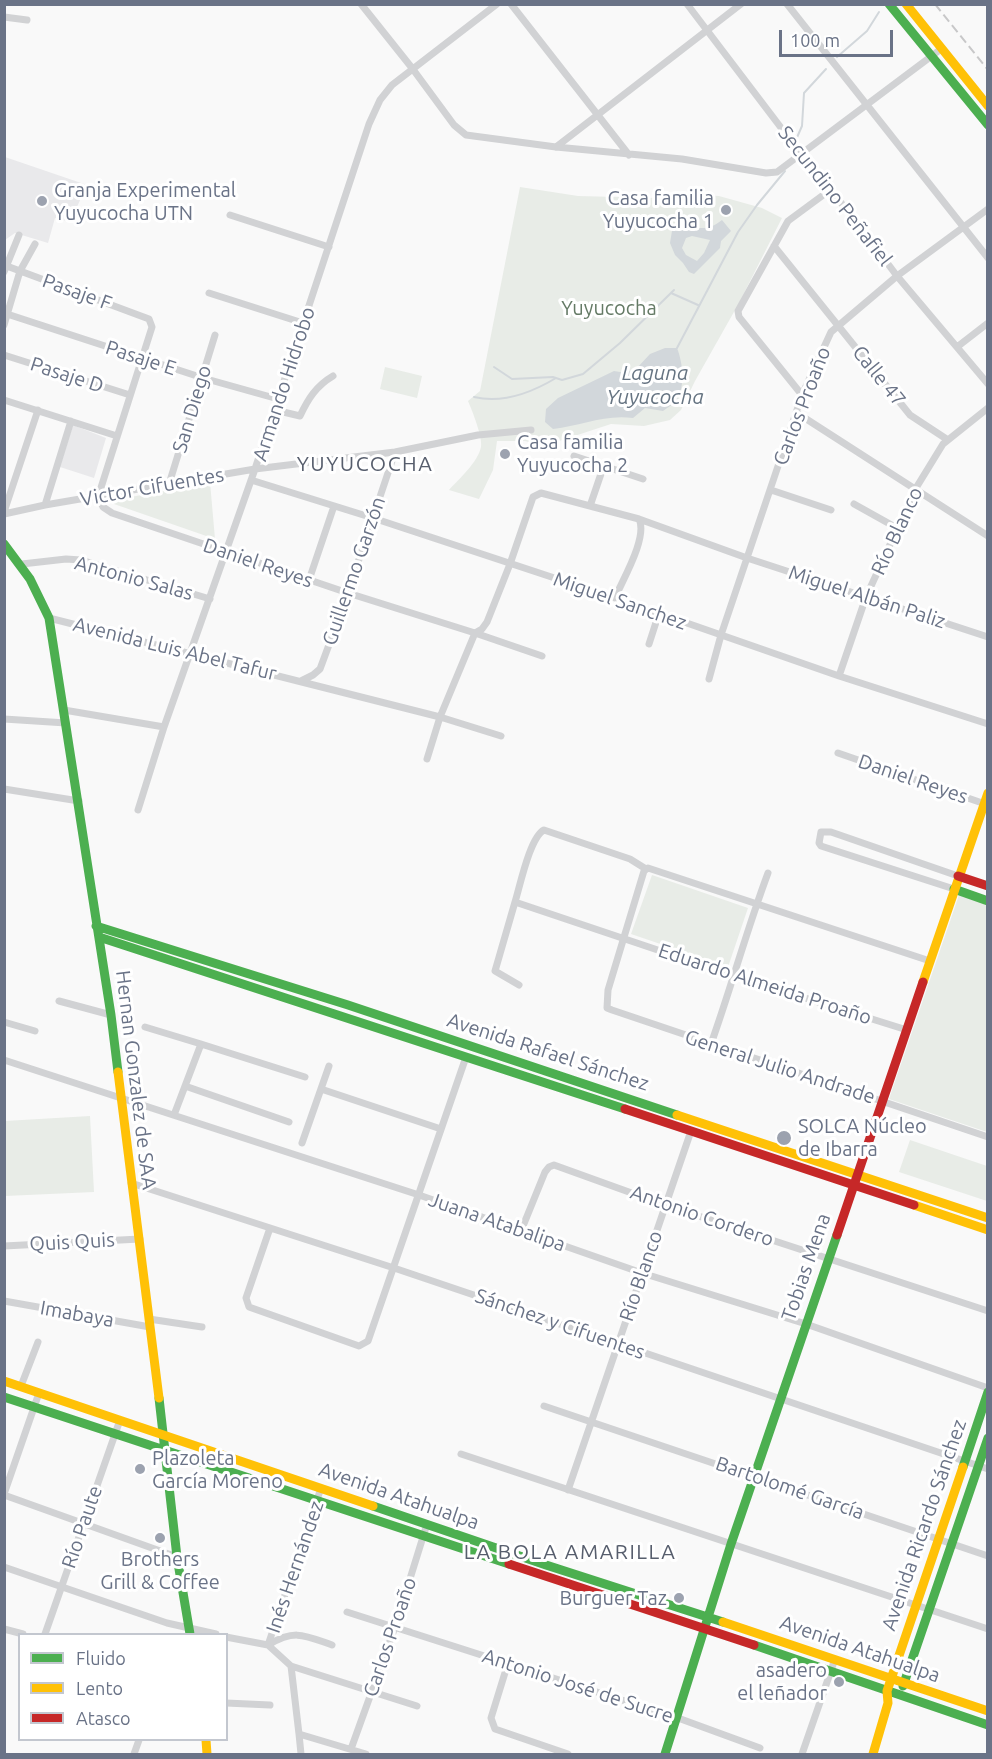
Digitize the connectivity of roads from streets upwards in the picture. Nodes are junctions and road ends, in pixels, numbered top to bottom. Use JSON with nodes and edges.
{"nodes":[{"id":1,"x":361,"y":4,"type":"edge"},
{"id":2,"x":497,"y":4,"type":"edge"},
{"id":3,"x":511,"y":4,"type":"edge"},
{"id":4,"x":687,"y":4,"type":"edge"},
{"id":5,"x":741,"y":4,"type":"edge"},
{"id":6,"x":787,"y":4,"type":"edge"},
{"id":7,"x":889,"y":4,"type":"edge"},
{"id":8,"x":906,"y":4,"type":"edge"},
{"id":9,"x":4,"y":17,"type":"edge"},
{"id":10,"x":27,"y":20,"type":"dead end"},
{"id":11,"x":708,"y":30,"type":"junction"},
{"id":12,"x":941,"y":49,"type":"junction"},
{"id":13,"x":932,"y":56,"type":"junction"},
{"id":14,"x":412,"y":68,"type":"junction"},
{"id":15,"x":867,"y":106,"type":"junction"},
{"id":16,"x":987,"y":106,"type":"edge"},
{"id":17,"x":598,"y":116,"type":"junction"},
{"id":18,"x":987,"y":125,"type":"edge"},
{"id":19,"x":556,"y":147,"type":"junction"},
{"id":20,"x":801,"y":154,"type":"junction"},
{"id":21,"x":629,"y":155,"type":"junction"},
{"id":22,"x":830,"y":190,"type":"junction"},
{"id":23,"x":987,"y":208,"type":"edge"},
{"id":24,"x":230,"y":215,"type":"dead end"},
{"id":25,"x":963,"y":227,"type":"junction"},
{"id":26,"x":19,"y":235,"type":"dead end"},
{"id":27,"x":34,"y":244,"type":"dead end"},
{"id":28,"x":774,"y":246,"type":"junction"},
{"id":29,"x":329,"y":247,"type":"junction"},
{"id":30,"x":987,"y":258,"type":"edge"},
{"id":31,"x":5,"y":268,"type":"edge"},
{"id":32,"x":20,"y":271,"type":"junction"},
{"id":33,"x":897,"y":276,"type":"junction"},
{"id":34,"x":209,"y":293,"type":"dead end"},
{"id":35,"x":6,"y":314,"type":"edge"},
{"id":36,"x":303,"y":323,"type":"junction"},
{"id":37,"x":987,"y":323,"type":"edge"},
{"id":38,"x":4,"y":325,"type":"edge"},
{"id":39,"x":838,"y":326,"type":"junction"},
{"id":40,"x":215,"y":335,"type":"dead end"},
{"id":41,"x":957,"y":347,"type":"junction"},
{"id":42,"x":4,"y":355,"type":"edge"},
{"id":43,"x":142,"y":358,"type":"junction"},
{"id":44,"x":333,"y":376,"type":"dead end"},
{"id":45,"x":203,"y":378,"type":"junction"},
{"id":46,"x":987,"y":384,"type":"edge"},
{"id":47,"x":130,"y":395,"type":"junction"},
{"id":48,"x":802,"y":395,"type":"junction"},
{"id":49,"x":278,"y":399,"type":"junction"},
{"id":50,"x":4,"y":400,"type":"edge"},
{"id":51,"x":987,"y":408,"type":"edge"},
{"id":52,"x":38,"y":410,"type":"junction"},
{"id":53,"x":275,"y":410,"type":"junction"},
{"id":54,"x":797,"y":413,"type":"junction"},
{"id":55,"x":71,"y":421,"type":"junction"},
{"id":56,"x":531,"y":430,"type":"dead end"},
{"id":57,"x":117,"y":436,"type":"junction"},
{"id":58,"x":948,"y":440,"type":"junction"},
{"id":59,"x":395,"y":452,"type":"junction"},
{"id":60,"x":574,"y":456,"type":"dead end"},
{"id":61,"x":604,"y":465,"type":"junction"},
{"id":62,"x":255,"y":469,"type":"junction"},
{"id":63,"x":643,"y":479,"type":"dead end"},
{"id":64,"x":251,"y":480,"type":"junction"},
{"id":65,"x":169,"y":484,"type":"junction"},
{"id":66,"x":916,"y":489,"type":"junction"},
{"id":67,"x":771,"y":490,"type":"junction"},
{"id":68,"x":98,"y":497,"type":"junction"},
{"id":69,"x":854,"y":504,"type":"dead end"},
{"id":70,"x":45,"y":505,"type":"junction"},
{"id":71,"x":334,"y":506,"type":"junction"},
{"id":72,"x":590,"y":506,"type":"junction"},
{"id":73,"x":831,"y":510,"type":"dead end"},
{"id":74,"x":4,"y":513,"type":"edge"},
{"id":75,"x":374,"y":518,"type":"junction"},
{"id":76,"x":639,"y":519,"type":"junction"},
{"id":77,"x":897,"y":528,"type":"junction"},
{"id":78,"x":987,"y":536,"type":"edge"},
{"id":79,"x":4,"y":544,"type":"edge"},
{"id":80,"x":226,"y":552,"type":"junction"},
{"id":81,"x":747,"y":558,"type":"junction"},
{"id":82,"x":22,"y":564,"type":"junction"},
{"id":83,"x":510,"y":564,"type":"junction"},
{"id":84,"x":309,"y":580,"type":"junction"},
{"id":85,"x":348,"y":593,"type":"junction"},
{"id":86,"x":866,"y":597,"type":"junction"},
{"id":87,"x":615,"y":598,"type":"junction"},
{"id":88,"x":210,"y":599,"type":"junction"},
{"id":89,"x":659,"y":613,"type":"junction"},
{"id":90,"x":49,"y":618,"type":"junction"},
{"id":91,"x":475,"y":633,"type":"junction"},
{"id":92,"x":721,"y":635,"type":"junction"},
{"id":93,"x":987,"y":637,"type":"edge"},
{"id":94,"x":649,"y":644,"type":"dead end"},
{"id":95,"x":190,"y":655,"type":"junction"},
{"id":96,"x":542,"y":656,"type":"dead end"},
{"id":97,"x":839,"y":676,"type":"junction"},
{"id":98,"x":709,"y":679,"type":"dead end"},
{"id":99,"x":300,"y":681,"type":"junction"},
{"id":100,"x":64,"y":710,"type":"junction"},
{"id":101,"x":440,"y":717,"type":"junction"},
{"id":102,"x":4,"y":719,"type":"edge"},
{"id":103,"x":66,"y":723,"type":"junction"},
{"id":104,"x":987,"y":724,"type":"edge"},
{"id":105,"x":164,"y":727,"type":"junction"},
{"id":106,"x":501,"y":736,"type":"dead end"},
{"id":107,"x":838,"y":753,"type":"dead end"},
{"id":108,"x":428,"y":759,"type":"dead end"},
{"id":109,"x":4,"y":789,"type":"edge"},
{"id":110,"x":987,"y":793,"type":"edge"},
{"id":111,"x":79,"y":801,"type":"junction"},
{"id":112,"x":986,"y":805,"type":"edge"},
{"id":113,"x":138,"y":810,"type":"dead end"},
{"id":114,"x":645,"y":872,"type":"junction"},
{"id":115,"x":768,"y":873,"type":"dead end"},
{"id":116,"x":958,"y":876,"type":"junction"},
{"id":117,"x":987,"y":886,"type":"edge"},
{"id":118,"x":954,"y":889,"type":"junction"},
{"id":119,"x":987,"y":901,"type":"edge"},
{"id":120,"x":515,"y":902,"type":"junction"},
{"id":121,"x":756,"y":904,"type":"junction"},
{"id":122,"x":96,"y":926,"type":"junction"},
{"id":123,"x":99,"y":937,"type":"junction"},
{"id":124,"x":624,"y":938,"type":"junction"},
{"id":125,"x":930,"y":961,"type":"junction"},
{"id":126,"x":735,"y":976,"type":"junction"},
{"id":127,"x":519,"y":985,"type":"dead end"},
{"id":128,"x":59,"y":1001,"type":"dead end"},
{"id":129,"x":111,"y":1015,"type":"junction"},
{"id":130,"x":4,"y":1022,"type":"edge"},
{"id":131,"x":145,"y":1027,"type":"dead end"},
{"id":132,"x":907,"y":1030,"type":"junction"},
{"id":133,"x":35,"y":1031,"type":"dead end"},
{"id":134,"x":201,"y":1044,"type":"junction"},
{"id":135,"x":711,"y":1044,"type":"junction"},
{"id":136,"x":466,"y":1057,"type":"junction"},
{"id":137,"x":4,"y":1060,"type":"edge"},
{"id":138,"x":329,"y":1066,"type":"dead end"},
{"id":139,"x":305,"y":1077,"type":"dead end"},
{"id":140,"x":185,"y":1086,"type":"junction"},
{"id":141,"x":321,"y":1089,"type":"junction"},
{"id":142,"x":121,"y":1099,"type":"junction"},
{"id":143,"x":883,"y":1101,"type":"junction"},
{"id":144,"x":174,"y":1115,"type":"junction"},
{"id":145,"x":289,"y":1122,"type":"dead end"},
{"id":146,"x":441,"y":1129,"type":"junction"},
{"id":147,"x":691,"y":1131,"type":"junction"},
{"id":148,"x":735,"y":1133,"type":"junction"},
{"id":149,"x":987,"y":1137,"type":"edge"},
{"id":150,"x":302,"y":1143,"type":"dead end"},
{"id":151,"x":730,"y":1144,"type":"junction"},
{"id":152,"x":857,"y":1174,"type":"junction"},
{"id":153,"x":131,"y":1183,"type":"junction"},
{"id":154,"x":853,"y":1184,"type":"junction"},
{"id":155,"x":419,"y":1195,"type":"junction"},
{"id":156,"x":665,"y":1205,"type":"junction"},
{"id":157,"x":987,"y":1218,"type":"edge"},
{"id":158,"x":270,"y":1228,"type":"junction"},
{"id":159,"x":987,"y":1230,"type":"edge"},
{"id":160,"x":521,"y":1231,"type":"junction"},
{"id":161,"x":140,"y":1239,"type":"junction"},
{"id":162,"x":4,"y":1246,"type":"edge"},
{"id":163,"x":828,"y":1259,"type":"junction"},
{"id":164,"x":393,"y":1268,"type":"junction"},
{"id":165,"x":642,"y":1273,"type":"junction"},
{"id":166,"x":4,"y":1301,"type":"edge"},
{"id":167,"x":987,"y":1311,"type":"edge"},
{"id":168,"x":149,"y":1323,"type":"junction"},
{"id":169,"x":806,"y":1324,"type":"junction"},
{"id":170,"x":202,"y":1327,"type":"dead end"},
{"id":171,"x":38,"y":1342,"type":"dead end"},
{"id":172,"x":618,"y":1344,"type":"junction"},
{"id":173,"x":4,"y":1381,"type":"edge"},
{"id":174,"x":21,"y":1386,"type":"junction"},
{"id":175,"x":987,"y":1388,"type":"edge"},
{"id":176,"x":39,"y":1392,"type":"junction"},
{"id":177,"x":987,"y":1392,"type":"edge"},
{"id":178,"x":4,"y":1397,"type":"edge"},
{"id":179,"x":779,"y":1399,"type":"junction"},
{"id":180,"x":544,"y":1406,"type":"dead end"},
{"id":181,"x":34,"y":1407,"type":"junction"},
{"id":182,"x":120,"y":1420,"type":"junction"},
{"id":183,"x":592,"y":1421,"type":"junction"},
{"id":184,"x":114,"y":1433,"type":"junction"},
{"id":185,"x":163,"y":1435,"type":"junction"},
{"id":186,"x":987,"y":1438,"type":"edge"},
{"id":187,"x":165,"y":1452,"type":"junction"},
{"id":188,"x":461,"y":1454,"type":"dead end"},
{"id":189,"x":964,"y":1462,"type":"junction"},
{"id":190,"x":983,"y":1468,"type":"edge"},
{"id":191,"x":753,"y":1476,"type":"junction"},
{"id":192,"x":321,"y":1488,"type":"junction"},
{"id":193,"x":568,"y":1490,"type":"junction"},
{"id":194,"x":4,"y":1494,"type":"edge"},
{"id":195,"x":318,"y":1501,"type":"junction"},
{"id":196,"x":83,"y":1523,"type":"junction"},
{"id":197,"x":427,"y":1524,"type":"junction"},
{"id":198,"x":423,"y":1537,"type":"junction"},
{"id":199,"x":938,"y":1538,"type":"junction"},
{"id":200,"x":952,"y":1543,"type":"junction"},
{"id":201,"x":730,"y":1544,"type":"junction"},
{"id":202,"x":987,"y":1556,"type":"edge"},
{"id":203,"x":177,"y":1557,"type":"junction"},
{"id":204,"x":4,"y":1568,"type":"edge"},
{"id":205,"x":61,"y":1587,"type":"junction"},
{"id":206,"x":916,"y":1606,"type":"junction"},
{"id":207,"x":930,"y":1610,"type":"junction"},
{"id":208,"x":347,"y":1612,"type":"dead end"},
{"id":209,"x":707,"y":1616,"type":"junction"},
{"id":210,"x":395,"y":1627,"type":"junction"},
{"id":211,"x":704,"y":1629,"type":"junction"},
{"id":212,"x":987,"y":1629,"type":"edge"},
{"id":213,"x":189,"y":1632,"type":"edge"},
{"id":214,"x":46,"y":1633,"type":"edge"},
{"id":215,"x":228,"y":1637,"type":"edge"},
{"id":216,"x":268,"y":1645,"type":"junction"},
{"id":217,"x":332,"y":1645,"type":"dead end"},
{"id":218,"x":835,"y":1659,"type":"junction"},
{"id":219,"x":508,"y":1663,"type":"junction"},
{"id":220,"x":291,"y":1666,"type":"junction"},
{"id":221,"x":830,"y":1670,"type":"junction"},
{"id":222,"x":891,"y":1678,"type":"junction"},
{"id":223,"x":904,"y":1683,"type":"junction"},
{"id":224,"x":887,"y":1691,"type":"junction"},
{"id":225,"x":372,"y":1692,"type":"junction"},
{"id":226,"x":900,"y":1694,"type":"junction"},
{"id":227,"x":228,"y":1703,"type":"edge"},
{"id":228,"x":888,"y":1703,"type":"junction"},
{"id":229,"x":270,"y":1705,"type":"dead end"},
{"id":230,"x":417,"y":1706,"type":"dead end"},
{"id":231,"x":987,"y":1711,"type":"edge"},
{"id":232,"x":678,"y":1718,"type":"junction"},
{"id":233,"x":987,"y":1725,"type":"edge"},
{"id":234,"x":299,"y":1734,"type":"junction"},
{"id":235,"x":760,"y":1748,"type":"dead end"},
{"id":236,"x":351,"y":1749,"type":"junction"},
{"id":237,"x":301,"y":1755,"type":"edge"},
{"id":238,"x":366,"y":1755,"type":"edge"},
{"id":239,"x":568,"y":1755,"type":"edge"},
{"id":240,"x":665,"y":1755,"type":"edge"},
{"id":241,"x":802,"y":1755,"type":"edge"},
{"id":242,"x":873,"y":1755,"type":"edge"}],
"edges":[{"from":1,"to":14,"type":"street"},
{"from":2,"to":14,"type":"street","name":"Armando Hidrobo"},
{"from":3,"to":17,"type":"street"},
{"from":4,"to":11,"type":"street","name":"Secundino Peñafiel"},
{"from":5,"to":11,"type":"street"},
{"from":6,"to":15,"type":"street"},
{"from":7,"to":13,"type":"street"},
{"from":8,"to":12,"type":"street"},
{"from":9,"to":10,"type":"street"},
{"from":11,"to":17,"type":"street"},
{"from":11,"to":20,"type":"street","name":"Secundino Peñafiel"},
{"from":12,"to":13,"type":"street"},
{"from":12,"to":16,"type":"street"},
{"from":13,"to":15,"type":"street"},
{"from":13,"to":18,"type":"street"},
{"from":14,"to":19,"type":"street"},
{"from":14,"to":29,"type":"street","name":"Armando Hidrobo"},
{"from":15,"to":20,"type":"street"},
{"from":15,"to":25,"type":"street"},
{"from":17,"to":19,"type":"street"},
{"from":17,"to":21,"type":"street"},
{"from":19,"to":21,"type":"street"},
{"from":20,"to":21,"type":"street"},
{"from":20,"to":22,"type":"street","name":"Secundino Peñafiel"},
{"from":22,"to":28,"type":"street"},
{"from":22,"to":33,"type":"street","name":"Secundino Peñafiel"},
{"from":23,"to":25,"type":"street","name":"Carlos Proaño"},
{"from":24,"to":29,"type":"street"},
{"from":25,"to":30,"type":"street"},
{"from":25,"to":33,"type":"street","name":"Carlos Proaño"},
{"from":26,"to":31,"type":"street"},
{"from":27,"to":32,"type":"street"},
{"from":28,"to":39,"type":"street","name":"Calle 47"},
{"from":28,"to":48,"type":"street"},
{"from":29,"to":36,"type":"street","name":"Armando Hidrobo"},
{"from":31,"to":32,"type":"street","name":"Pasaje F"},
{"from":32,"to":35,"type":"street"},
{"from":32,"to":43,"type":"street","name":"Pasaje F"},
{"from":33,"to":39,"type":"street","name":"Carlos Proaño"},
{"from":33,"to":41,"type":"street","name":"Secundino Peñafiel"},
{"from":34,"to":36,"type":"street"},
{"from":35,"to":38,"type":"street"},
{"from":35,"to":43,"type":"street","name":"Pasaje E"},
{"from":36,"to":49,"type":"street","name":"Armando Hidrobo"},
{"from":37,"to":41,"type":"street"},
{"from":39,"to":48,"type":"street","name":"Carlos Proaño"},
{"from":39,"to":58,"type":"street","name":"Calle 47"},
{"from":40,"to":45,"type":"street","name":"San Diego"},
{"from":41,"to":46,"type":"street","name":"Secundino Peñafiel"},
{"from":42,"to":47,"type":"street","name":"Pasaje D"},
{"from":43,"to":45,"type":"street","name":"Pasaje E"},
{"from":43,"to":47,"type":"street"},
{"from":44,"to":53,"type":"street"},
{"from":45,"to":49,"type":"street","name":"Pasaje E"},
{"from":45,"to":65,"type":"street","name":"San Diego"},
{"from":47,"to":57,"type":"street"},
{"from":48,"to":54,"type":"street","name":"Carlos Proaño"},
{"from":49,"to":53,"type":"street","name":"Armando Hidrobo"},
{"from":50,"to":52,"type":"street"},
{"from":51,"to":58,"type":"street","name":"Río Blanco"},
{"from":52,"to":55,"type":"street"},
{"from":52,"to":74,"type":"street"},
{"from":53,"to":62,"type":"street","name":"Armando Hidrobo"},
{"from":54,"to":66,"type":"street"},
{"from":54,"to":67,"type":"street","name":"Carlos Proaño"},
{"from":55,"to":57,"type":"street"},
{"from":55,"to":70,"type":"street"},
{"from":56,"to":59,"type":"street","name":"Victor Cifuentes"},
{"from":57,"to":68,"type":"street"},
{"from":58,"to":66,"type":"street","name":"Río Blanco"},
{"from":59,"to":62,"type":"street","name":"Victor Cifuentes"},
{"from":59,"to":75,"type":"street","name":"Guillermo Garzón"},
{"from":60,"to":61,"type":"street"},
{"from":61,"to":63,"type":"street"},
{"from":61,"to":72,"type":"street"},
{"from":62,"to":64,"type":"street","name":"Armando Hidrobo"},
{"from":62,"to":65,"type":"street","name":"Victor Cifuentes"},
{"from":64,"to":71,"type":"street","name":"Miguel Sanchez"},
{"from":64,"to":80,"type":"street","name":"Armando Hidrobo"},
{"from":65,"to":68,"type":"street","name":"Victor Cifuentes"},
{"from":66,"to":77,"type":"street","name":"Río Blanco"},
{"from":66,"to":78,"type":"street"},
{"from":67,"to":73,"type":"street"},
{"from":67,"to":81,"type":"street","name":"Carlos Proaño"},
{"from":68,"to":70,"type":"street","name":"Victor Cifuentes"},
{"from":68,"to":80,"type":"street","name":"Daniel Reyes"},
{"from":69,"to":77,"type":"street"},
{"from":70,"to":74,"type":"street","name":"Victor Cifuentes"},
{"from":71,"to":75,"type":"street","name":"Miguel Sanchez"},
{"from":71,"to":84,"type":"street"},
{"from":72,"to":76,"type":"street","name":"Miguel Albán Paliz"},
{"from":72,"to":83,"type":"street","name":"Miguel Albán Paliz"},
{"from":75,"to":83,"type":"street","name":"Miguel Sanchez"},
{"from":75,"to":85,"type":"street","name":"Guillermo Garzón"},
{"from":76,"to":81,"type":"street","name":"Miguel Albán Paliz"},
{"from":76,"to":87,"type":"street"},
{"from":77,"to":86,"type":"street","name":"Río Blanco"},
{"from":79,"to":82,"type":"street","name":"Hernan Gonzalez de SAA"},
{"from":80,"to":84,"type":"street","name":"Daniel Reyes"},
{"from":80,"to":88,"type":"street","name":"Armando Hidrobo"},
{"from":81,"to":86,"type":"street","name":"Miguel Albán Paliz"},
{"from":81,"to":92,"type":"street","name":"Carlos Proaño"},
{"from":82,"to":88,"type":"street","name":"Antonio Salas"},
{"from":82,"to":90,"type":"street","name":"Hernan Gonzalez de SAA"},
{"from":83,"to":87,"type":"street","name":"Miguel Sanchez"},
{"from":83,"to":91,"type":"street"},
{"from":84,"to":85,"type":"street","name":"Daniel Reyes"},
{"from":85,"to":91,"type":"street","name":"Daniel Reyes"},
{"from":85,"to":99,"type":"street","name":"Guillermo Garzón"},
{"from":86,"to":93,"type":"street","name":"Miguel Albán Paliz"},
{"from":86,"to":97,"type":"street","name":"Río Blanco"},
{"from":87,"to":89,"type":"street","name":"Miguel Sanchez"},
{"from":88,"to":95,"type":"street","name":"Armando Hidrobo"},
{"from":89,"to":92,"type":"street","name":"Miguel Sanchez"},
{"from":89,"to":94,"type":"street"},
{"from":90,"to":95,"type":"street","name":"Avenida Luis Abel Tafur"},
{"from":90,"to":100,"type":"street","name":"Hernan Gonzalez de SAA"},
{"from":91,"to":96,"type":"street","name":"Daniel Reyes"},
{"from":91,"to":101,"type":"street"},
{"from":92,"to":97,"type":"street","name":"Miguel Sanchez"},
{"from":92,"to":98,"type":"street","name":"Carlos Proaño"},
{"from":95,"to":99,"type":"street","name":"Avenida Luis Abel Tafur"},
{"from":95,"to":105,"type":"street","name":"Armando Hidrobo"},
{"from":97,"to":104,"type":"street","name":"Miguel Sanchez"},
{"from":99,"to":101,"type":"street","name":"Avenida Luis Abel Tafur"},
{"from":100,"to":103,"type":"street","name":"Hernan Gonzalez de SAA"},
{"from":100,"to":105,"type":"street"},
{"from":101,"to":106,"type":"street","name":"Avenida Luis Abel Tafur"},
{"from":101,"to":108,"type":"street"},
{"from":102,"to":103,"type":"street"},
{"from":103,"to":111,"type":"street","name":"Hernan Gonzalez de SAA"},
{"from":105,"to":113,"type":"street","name":"Armando Hidrobo"},
{"from":107,"to":112,"type":"street","name":"Daniel Reyes"},
{"from":109,"to":111,"type":"street"},
{"from":110,"to":112,"type":"street","name":"Tobias Mena"},
{"from":111,"to":122,"type":"street","name":"Hernan Gonzalez de SAA"},
{"from":112,"to":116,"type":"street","name":"Tobias Mena"},
{"from":114,"to":120,"type":"street"},
{"from":114,"to":121,"type":"street"},
{"from":114,"to":124,"type":"street"},
{"from":115,"to":121,"type":"street"},
{"from":116,"to":117,"type":"street"},
{"from":116,"to":118,"type":"street","name":"Tobias Mena"},
{"from":116,"to":118,"type":"street"},
{"from":118,"to":119,"type":"street"},
{"from":118,"to":125,"type":"street","name":"Tobias Mena"},
{"from":120,"to":124,"type":"street","name":"Eduardo Almeida Proaño"},
{"from":120,"to":127,"type":"street"},
{"from":121,"to":125,"type":"street"},
{"from":121,"to":126,"type":"street"},
{"from":122,"to":123,"type":"street","name":"Hernan Gonzalez de SAA"},
{"from":122,"to":148,"type":"street","name":"Avenida Rafael Sánchez"},
{"from":123,"to":129,"type":"street","name":"Hernan Gonzalez de SAA"},
{"from":123,"to":136,"type":"street","name":"Avenida Rafael Sánchez"},
{"from":124,"to":126,"type":"street","name":"Eduardo Almeida Proaño"},
{"from":124,"to":135,"type":"street","name":"General Julio Andrade"},
{"from":125,"to":132,"type":"street","name":"Tobias Mena"},
{"from":126,"to":132,"type":"street","name":"Eduardo Almeida Proaño"},
{"from":126,"to":135,"type":"street"},
{"from":128,"to":129,"type":"street"},
{"from":129,"to":142,"type":"street","name":"Hernan Gonzalez de SAA"},
{"from":130,"to":133,"type":"street"},
{"from":131,"to":134,"type":"street"},
{"from":132,"to":143,"type":"street","name":"Tobias Mena"},
{"from":134,"to":139,"type":"street"},
{"from":134,"to":140,"type":"street"},
{"from":135,"to":143,"type":"street","name":"General Julio Andrade"},
{"from":136,"to":146,"type":"street"},
{"from":136,"to":147,"type":"street","name":"Avenida Rafael Sánchez"},
{"from":137,"to":142,"type":"street","name":"Juana Atabalipa"},
{"from":138,"to":141,"type":"street"},
{"from":140,"to":144,"type":"street"},
{"from":140,"to":145,"type":"street"},
{"from":141,"to":146,"type":"street"},
{"from":141,"to":150,"type":"street"},
{"from":142,"to":144,"type":"street","name":"Juana Atabalipa"},
{"from":142,"to":153,"type":"street","name":"Hernan Gonzalez de SAA"},
{"from":143,"to":149,"type":"street","name":"General Julio Andrade"},
{"from":143,"to":152,"type":"street","name":"Tobias Mena"},
{"from":144,"to":155,"type":"street","name":"Juana Atabalipa"},
{"from":146,"to":155,"type":"street"},
{"from":147,"to":151,"type":"street","name":"Avenida Rafael Sánchez"},
{"from":147,"to":156,"type":"street","name":"Río Blanco"},
{"from":148,"to":151,"type":"street"},
{"from":148,"to":152,"type":"street","name":"Avenida Rafael Sánchez"},
{"from":151,"to":154,"type":"street","name":"Avenida Rafael Sánchez"},
{"from":152,"to":154,"type":"street","name":"Tobias Mena"},
{"from":152,"to":157,"type":"street","name":"Avenida Rafael Sánchez"},
{"from":153,"to":158,"type":"street","name":"Sánchez y Cifuentes"},
{"from":153,"to":161,"type":"street","name":"Hernan Gonzalez de SAA"},
{"from":154,"to":159,"type":"street","name":"Avenida Rafael Sánchez"},
{"from":154,"to":163,"type":"street","name":"Tobias Mena"},
{"from":155,"to":160,"type":"street","name":"Juana Atabalipa"},
{"from":155,"to":164,"type":"street"},
{"from":156,"to":160,"type":"street","name":"Antonio Cordero"},
{"from":156,"to":163,"type":"street","name":"Antonio Cordero"},
{"from":156,"to":165,"type":"street","name":"Río Blanco"},
{"from":158,"to":164,"type":"street","name":"Sánchez y Cifuentes"},
{"from":158,"to":164,"type":"street"},
{"from":160,"to":165,"type":"street","name":"Juana Atabalipa"},
{"from":161,"to":162,"type":"street","name":"Quis Quis"},
{"from":161,"to":168,"type":"street","name":"Hernan Gonzalez de SAA"},
{"from":163,"to":167,"type":"street","name":"Antonio Cordero"},
{"from":163,"to":169,"type":"street","name":"Tobias Mena"},
{"from":164,"to":172,"type":"street","name":"Sánchez y Cifuentes"},
{"from":165,"to":169,"type":"street","name":"Juana Atabalipa"},
{"from":165,"to":172,"type":"street","name":"Río Blanco"},
{"from":166,"to":168,"type":"street","name":"Imabaya"},
{"from":168,"to":170,"type":"street","name":"Imabaya"},
{"from":168,"to":185,"type":"street","name":"Hernan Gonzalez de SAA"},
{"from":169,"to":175,"type":"street","name":"Juana Atabalipa"},
{"from":169,"to":179,"type":"street","name":"Tobias Mena"},
{"from":171,"to":174,"type":"street"},
{"from":172,"to":179,"type":"street","name":"Sánchez y Cifuentes"},
{"from":172,"to":183,"type":"street","name":"Río Blanco"},
{"from":173,"to":174,"type":"street","name":"Avenida Atahualpa"},
{"from":174,"to":176,"type":"street","name":"Avenida Atahualpa"},
{"from":176,"to":181,"type":"street"},
{"from":176,"to":182,"type":"street","name":"Avenida Atahualpa"},
{"from":177,"to":189,"type":"street","name":"Avenida Ricardo Sánchez"},
{"from":178,"to":181,"type":"street","name":"Avenida Atahualpa"},
{"from":179,"to":189,"type":"street","name":"Sánchez y Cifuentes"},
{"from":179,"to":191,"type":"street","name":"Tobias Mena"},
{"from":180,"to":183,"type":"street","name":"Bartolomé García"},
{"from":181,"to":184,"type":"street","name":"Avenida Atahualpa"},
{"from":181,"to":194,"type":"street"},
{"from":182,"to":184,"type":"street","name":"Río Paute"},
{"from":182,"to":185,"type":"street","name":"Avenida Atahualpa"},
{"from":183,"to":191,"type":"street","name":"Bartolomé García"},
{"from":183,"to":193,"type":"street","name":"Río Blanco"},
{"from":184,"to":187,"type":"street","name":"Avenida Atahualpa"},
{"from":184,"to":196,"type":"street","name":"Río Paute"},
{"from":185,"to":187,"type":"street","name":"Hernan Gonzalez de SAA"},
{"from":185,"to":192,"type":"street","name":"Avenida Atahualpa"},
{"from":186,"to":190,"type":"street","name":"Avenida Ricardo Sánchez"},
{"from":187,"to":195,"type":"street","name":"Avenida Atahualpa"},
{"from":187,"to":203,"type":"street","name":"Hernan Gonzalez de SAA"},
{"from":188,"to":193,"type":"street"},
{"from":189,"to":190,"type":"street","name":"Sánchez y Cifuentes"},
{"from":189,"to":199,"type":"street","name":"Avenida Ricardo Sánchez"},
{"from":190,"to":200,"type":"street","name":"Avenida Ricardo Sánchez"},
{"from":191,"to":199,"type":"street","name":"Bartolomé García"},
{"from":191,"to":201,"type":"street","name":"Tobias Mena"},
{"from":192,"to":195,"type":"street","name":"Inés Hernández"},
{"from":192,"to":197,"type":"street","name":"Avenida Atahualpa"},
{"from":193,"to":201,"type":"street"},
{"from":194,"to":196,"type":"street"},
{"from":195,"to":198,"type":"street","name":"Avenida Atahualpa"},
{"from":195,"to":216,"type":"street","name":"Inés Hernández"},
{"from":196,"to":203,"type":"street"},
{"from":196,"to":205,"type":"street","name":"Río Paute"},
{"from":197,"to":198,"type":"street","name":"Carlos Proaño"},
{"from":197,"to":209,"type":"street","name":"Avenida Atahualpa"},
{"from":198,"to":210,"type":"street","name":"Carlos Proaño"},
{"from":198,"to":211,"type":"street","name":"Avenida Atahualpa"},
{"from":199,"to":200,"type":"street","name":"Bartolomé García"},
{"from":199,"to":206,"type":"street","name":"Avenida Ricardo Sánchez"},
{"from":200,"to":202,"type":"street","name":"Bartolomé García"},
{"from":200,"to":207,"type":"street","name":"Avenida Ricardo Sánchez"},
{"from":201,"to":206,"type":"street"},
{"from":201,"to":209,"type":"street","name":"Tobias Mena"},
{"from":203,"to":213,"type":"street","name":"Hernan Gonzalez de SAA"},
{"from":204,"to":205,"type":"street"},
{"from":205,"to":213,"type":"street"},
{"from":205,"to":214,"type":"street","name":"Río Paute"},
{"from":206,"to":207,"type":"street"},
{"from":206,"to":222,"type":"street","name":"Avenida Ricardo Sánchez"},
{"from":207,"to":212,"type":"street"},
{"from":207,"to":223,"type":"street","name":"Avenida Ricardo Sánchez"},
{"from":208,"to":210,"type":"street","name":"Antonio José de Sucre"},
{"from":209,"to":211,"type":"street","name":"Tobias Mena"},
{"from":209,"to":218,"type":"street","name":"Avenida Atahualpa"},
{"from":210,"to":219,"type":"street","name":"Antonio José de Sucre"},
{"from":210,"to":225,"type":"street","name":"Carlos Proaño"},
{"from":211,"to":221,"type":"street","name":"Avenida Atahualpa"},
{"from":211,"to":232,"type":"street","name":"Tobias Mena"},
{"from":215,"to":216,"type":"street"},
{"from":216,"to":217,"type":"street"},
{"from":216,"to":220,"type":"street"},
{"from":218,"to":221,"type":"street"},
{"from":218,"to":222,"type":"street","name":"Avenida Atahualpa"},
{"from":219,"to":232,"type":"street","name":"Antonio José de Sucre"},
{"from":219,"to":239,"type":"street"},
{"from":220,"to":225,"type":"street"},
{"from":220,"to":234,"type":"street"},
{"from":221,"to":224,"type":"street","name":"Avenida Atahualpa"},
{"from":221,"to":241,"type":"street"},
{"from":222,"to":223,"type":"street","name":"Avenida Atahualpa"},
{"from":222,"to":224,"type":"street","name":"Avenida Ricardo Sánchez"},
{"from":223,"to":226,"type":"street","name":"Avenida Ricardo Sánchez"},
{"from":223,"to":231,"type":"street","name":"Avenida Atahualpa"},
{"from":224,"to":226,"type":"street","name":"Avenida Atahualpa"},
{"from":224,"to":228,"type":"street","name":"Avenida Ricardo Sánchez"},
{"from":225,"to":230,"type":"street"},
{"from":225,"to":236,"type":"street","name":"Carlos Proaño"},
{"from":226,"to":228,"type":"street"},
{"from":226,"to":233,"type":"street","name":"Avenida Atahualpa"},
{"from":227,"to":229,"type":"street"},
{"from":228,"to":242,"type":"street","name":"Avenida Ricardo Sánchez"},
{"from":232,"to":235,"type":"street","name":"Antonio José de Sucre"},
{"from":232,"to":240,"type":"street","name":"Tobias Mena"},
{"from":234,"to":236,"type":"street"},
{"from":234,"to":237,"type":"street"},
{"from":236,"to":238,"type":"street"}]}
